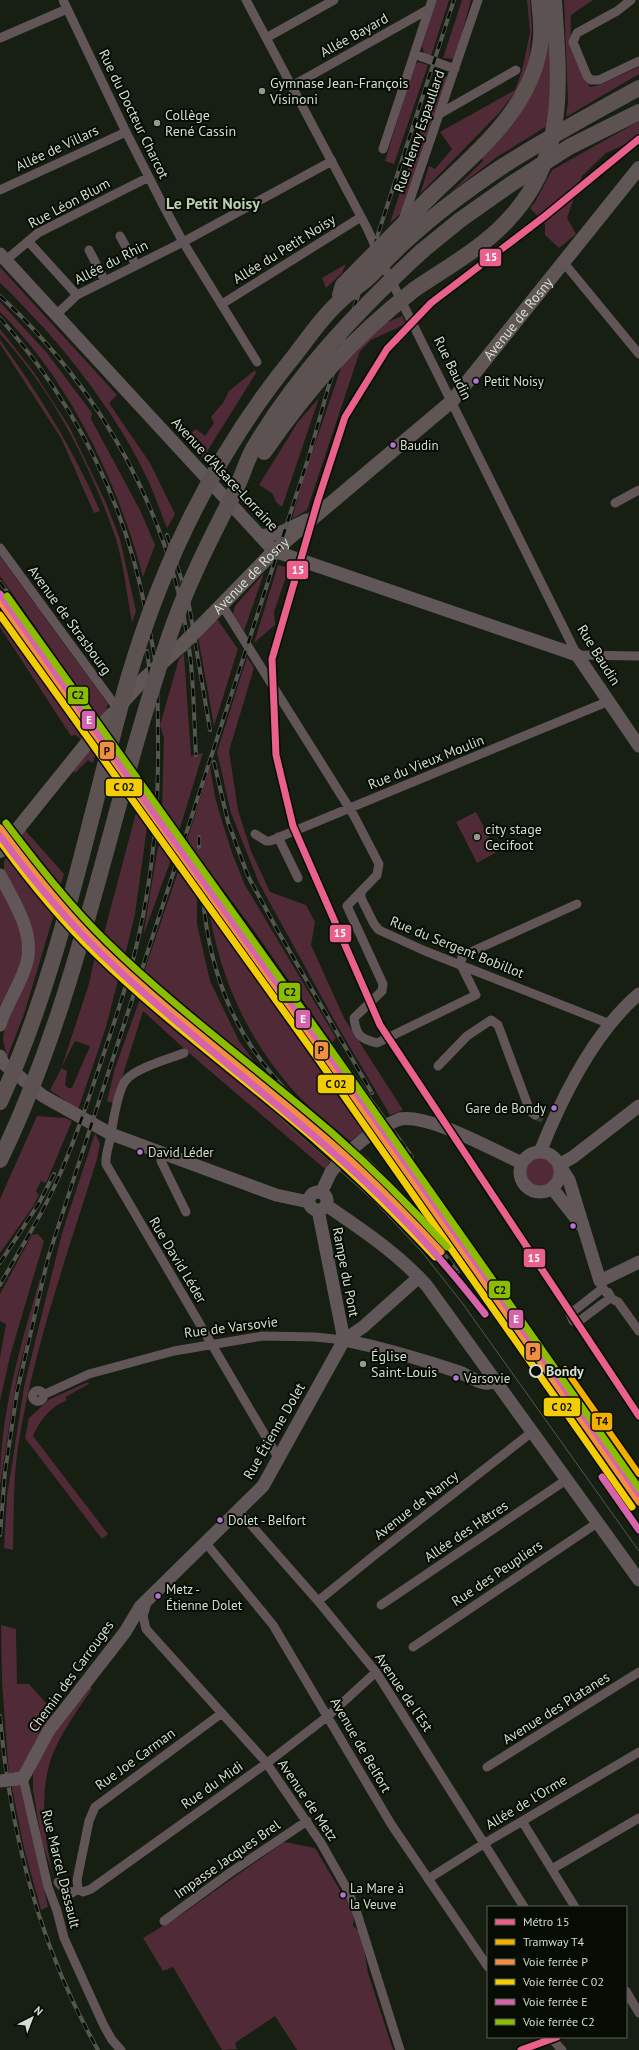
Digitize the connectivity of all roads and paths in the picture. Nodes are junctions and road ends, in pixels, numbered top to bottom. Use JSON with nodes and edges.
{"nodes":[{"id":1,"x":62,"y":0,"type":"edge"},
{"id":2,"x":246,"y":0,"type":"edge"},
{"id":3,"x":334,"y":0,"type":"edge"},
{"id":4,"x":478,"y":0,"type":"edge"},
{"id":5,"x":539,"y":0,"type":"edge"},
{"id":6,"x":554,"y":0,"type":"edge"},
{"id":7,"x":630,"y":0,"type":"edge"},
{"id":8,"x":430,"y":4,"type":"edge"},
{"id":9,"x":67,"y":9,"type":"junction"},
{"id":10,"x":0,"y":38,"type":"edge"},
{"id":11,"x":266,"y":38,"type":"junction"},
{"id":12,"x":414,"y":54,"type":"junction"},
{"id":13,"x":639,"y":61,"type":"edge"},
{"id":14,"x":455,"y":69,"type":"junction"},
{"id":15,"x":516,"y":70,"type":"dead end"},
{"id":16,"x":292,"y":86,"type":"junction"},
{"id":17,"x":639,"y":88,"type":"edge"},
{"id":18,"x":639,"y":112,"type":"edge"},
{"id":19,"x":441,"y":113,"type":"junction"},
{"id":20,"x":126,"y":132,"type":"junction"},
{"id":21,"x":383,"y":149,"type":"dead end"},
{"id":22,"x":332,"y":161,"type":"junction"},
{"id":23,"x":639,"y":168,"type":"edge"},
{"id":24,"x":149,"y":177,"type":"junction"},
{"id":25,"x":0,"y":190,"type":"edge"},
{"id":26,"x":361,"y":217,"type":"junction"},
{"id":27,"x":120,"y":236,"type":"dead end"},
{"id":28,"x":28,"y":241,"type":"junction"},
{"id":29,"x":183,"y":242,"type":"junction"},
{"id":30,"x":89,"y":250,"type":"dead end"},
{"id":31,"x":3,"y":257,"type":"edge"},
{"id":32,"x":564,"y":263,"type":"junction"},
{"id":33,"x":136,"y":265,"type":"junction"},
{"id":34,"x":386,"y":270,"type":"junction"},
{"id":35,"x":105,"y":281,"type":"junction"},
{"id":36,"x":77,"y":295,"type":"junction"},
{"id":37,"x":337,"y":302,"type":"junction"},
{"id":38,"x":222,"y":304,"type":"junction"},
{"id":39,"x":56,"y":315,"type":"junction"},
{"id":40,"x":639,"y":354,"type":"edge"},
{"id":41,"x":257,"y":362,"type":"dead end"},
{"id":42,"x":452,"y":401,"type":"junction"},
{"id":43,"x":242,"y":477,"type":"junction"},
{"id":44,"x":639,"y":490,"type":"edge"},
{"id":45,"x":615,"y":503,"type":"dead end"},
{"id":46,"x":326,"y":508,"type":"junction"},
{"id":47,"x":259,"y":535,"type":"junction"},
{"id":48,"x":0,"y":548,"type":"edge"},
{"id":49,"x":274,"y":551,"type":"junction"},
{"id":50,"x":222,"y":605,"type":"junction"},
{"id":51,"x":577,"y":655,"type":"junction"},
{"id":52,"x":639,"y":656,"type":"edge"},
{"id":53,"x":608,"y":701,"type":"junction"},
{"id":54,"x":114,"y":711,"type":"junction"},
{"id":55,"x":639,"y":746,"type":"edge"},
{"id":56,"x":349,"y":808,"type":"junction"},
{"id":57,"x":254,"y":834,"type":"dead end"},
{"id":58,"x":278,"y":837,"type":"junction"},
{"id":59,"x":2,"y":849,"type":"edge"},
{"id":60,"x":0,"y":875,"type":"edge"},
{"id":61,"x":298,"y":878,"type":"dead end"},
{"id":62,"x":361,"y":893,"type":"junction"},
{"id":63,"x":577,"y":904,"type":"dead end"},
{"id":64,"x":461,"y":965,"type":"junction"},
{"id":65,"x":637,"y":999,"type":"edge"},
{"id":66,"x":610,"y":1024,"type":"junction"},
{"id":67,"x":0,"y":1025,"type":"edge"},
{"id":68,"x":184,"y":1053,"type":"dead end"},
{"id":69,"x":0,"y":1056,"type":"edge"},
{"id":70,"x":438,"y":1066,"type":"dead end"},
{"id":71,"x":0,"y":1102,"type":"edge"},
{"id":72,"x":639,"y":1106,"type":"edge"},
{"id":73,"x":534,"y":1115,"type":"tunnel mouth"},
{"id":74,"x":111,"y":1134,"type":"junction"},
{"id":75,"x":540,"y":1152,"type":"junction"},
{"id":76,"x":161,"y":1153,"type":"junction"},
{"id":77,"x":0,"y":1160,"type":"edge"},
{"id":78,"x":522,"y":1163,"type":"junction"},
{"id":79,"x":559,"y":1166,"type":"junction"},
{"id":80,"x":552,"y":1188,"type":"junction"},
{"id":81,"x":318,"y":1206,"type":"junction"},
{"id":82,"x":186,"y":1212,"type":"dead end"},
{"id":83,"x":584,"y":1229,"type":"junction"},
{"id":84,"x":639,"y":1262,"type":"edge"},
{"id":85,"x":419,"y":1277,"type":"junction"},
{"id":86,"x":602,"y":1285,"type":"junction"},
{"id":87,"x":612,"y":1299,"type":"junction"},
{"id":88,"x":639,"y":1331,"type":"edge"},
{"id":89,"x":344,"y":1340,"type":"junction"},
{"id":90,"x":211,"y":1344,"type":"junction"},
{"id":91,"x":495,"y":1381,"type":"junction"},
{"id":92,"x":43,"y":1395,"type":"dead end"},
{"id":93,"x":532,"y":1432,"type":"junction"},
{"id":94,"x":279,"y":1459,"type":"junction"},
{"id":95,"x":566,"y":1480,"type":"junction"},
{"id":96,"x":238,"y":1510,"type":"junction"},
{"id":97,"x":597,"y":1523,"type":"junction"},
{"id":98,"x":205,"y":1542,"type":"junction"},
{"id":99,"x":639,"y":1580,"type":"edge"},
{"id":100,"x":318,"y":1601,"type":"junction"},
{"id":101,"x":381,"y":1606,"type":"dead end"},
{"id":102,"x":139,"y":1619,"type":"junction"},
{"id":103,"x":413,"y":1647,"type":"dead end"},
{"id":104,"x":376,"y":1672,"type":"junction"},
{"id":105,"x":639,"y":1672,"type":"edge"},
{"id":106,"x":222,"y":1713,"type":"junction"},
{"id":107,"x":328,"y":1716,"type":"junction"},
{"id":108,"x":639,"y":1752,"type":"edge"},
{"id":109,"x":267,"y":1763,"type":"junction"},
{"id":110,"x":487,"y":1767,"type":"dead end"},
{"id":111,"x":19,"y":1778,"type":"junction"},
{"id":112,"x":0,"y":1781,"type":"edge"},
{"id":113,"x":639,"y":1818,"type":"edge"},
{"id":114,"x":306,"y":1821,"type":"junction"},
{"id":115,"x":522,"y":1821,"type":"junction"},
{"id":116,"x":485,"y":1843,"type":"junction"},
{"id":117,"x":552,"y":1869,"type":"junction"},
{"id":118,"x":428,"y":1879,"type":"junction"},
{"id":119,"x":58,"y":1882,"type":"dead end"},
{"id":120,"x":78,"y":1889,"type":"junction"},
{"id":121,"x":523,"y":1906,"type":"edge"},
{"id":122,"x":574,"y":1906,"type":"edge"},
{"id":123,"x":164,"y":1921,"type":"dead end"},
{"id":124,"x":487,"y":1966,"type":"edge"},
{"id":125,"x":627,"y":1993,"type":"edge"},
{"id":126,"x":639,"y":2013,"type":"edge"},
{"id":127,"x":551,"y":2038,"type":"edge"},
{"id":128,"x":120,"y":2050,"type":"edge"},
{"id":129,"x":400,"y":2050,"type":"edge"},
{"id":130,"x":562,"y":2050,"type":"edge"}],
"edges":[{"from":1,"to":9,"type":"street","name":"Rue du Docteur Charcot"},
{"from":2,"to":11,"type":"street","name":"Rue Baudin"},
{"from":3,"to":11,"type":"street"},
{"from":4,"to":14,"type":"street","name":"Rue Henry Espaullard"},
{"from":5,"to":37,"type":"highway","bridge":true},
{"from":6,"to":43,"type":"highway","bridge":true},
{"from":7,"to":13,"type":"street"},
{"from":8,"to":12,"type":"street"},
{"from":8,"to":16,"type":"street","name":"Allée Bayard"},
{"from":9,"to":10,"type":"street"},
{"from":9,"to":20,"type":"street","name":"Rue du Docteur Charcot"},
{"from":11,"to":16,"type":"street","name":"Rue Baudin"},
{"from":12,"to":14,"type":"street"},
{"from":12,"to":21,"type":"street"},
{"from":14,"to":19,"type":"street","name":"Rue Henry Espaullard"},
{"from":15,"to":19,"type":"street"},
{"from":16,"to":22,"type":"street","name":"Rue Baudin"},
{"from":17,"to":37,"type":"highway","bridge":true},
{"from":18,"to":43,"type":"highway","bridge":true},
{"from":19,"to":34,"type":"street","name":"Rue Henry Espaullard"},
{"from":20,"to":24,"type":"street","name":"Rue du Docteur Charcot"},
{"from":20,"to":25,"type":"street","name":"Allée de Villars"},
{"from":22,"to":26,"type":"street","name":"Rue Baudin"},
{"from":22,"to":29,"type":"street","name":"Allée du Rhin"},
{"from":23,"to":32,"type":"main road","name":"Avenue de Rosny"},
{"from":24,"to":28,"type":"street","name":"Rue Léon Blum"},
{"from":24,"to":29,"type":"street","name":"Rue du Docteur Charcot"},
{"from":26,"to":34,"type":"street","name":"Rue Baudin"},
{"from":26,"to":38,"type":"street","name":"Allée du Petit Noisy"},
{"from":27,"to":33,"type":"street"},
{"from":28,"to":31,"type":"street","name":"Rue Léon Blum"},
{"from":28,"to":36,"type":"street"},
{"from":29,"to":33,"type":"street","name":"Allée du Rhin"},
{"from":29,"to":38,"type":"street","name":"Rue du Docteur Charcot"},
{"from":30,"to":35,"type":"street"},
{"from":31,"to":39,"type":"street","name":"Avenue d'Alsace-Lorraine"},
{"from":32,"to":40,"type":"street"},
{"from":32,"to":42,"type":"main road","name":"Avenue de Rosny"},
{"from":33,"to":35,"type":"street","name":"Allée du Rhin"},
{"from":34,"to":42,"type":"street","name":"Rue Baudin"},
{"from":35,"to":36,"type":"street","name":"Allée du Rhin"},
{"from":36,"to":39,"type":"street","name":"Allée du Rhin"},
{"from":37,"to":71,"type":"highway","bridge":true},
{"from":38,"to":41,"type":"street","name":"Rue du Docteur Charcot"},
{"from":39,"to":47,"type":"street","name":"Avenue d'Alsace-Lorraine"},
{"from":42,"to":46,"type":"main road","name":"Avenue de Rosny"},
{"from":42,"to":51,"type":"street","name":"Rue Baudin"},
{"from":43,"to":77,"type":"highway","bridge":true},
{"from":44,"to":45,"type":"street"},
{"from":46,"to":47,"type":"street"},
{"from":46,"to":49,"type":"main road","name":"Avenue de Rosny"},
{"from":47,"to":49,"type":"street","name":"Avenue d'Alsace-Lorraine"},
{"from":48,"to":54,"type":"street","name":"Avenue de Strasbourg"},
{"from":49,"to":50,"type":"main road","name":"Avenue de Rosny"},
{"from":49,"to":51,"type":"street","name":"Avenue d'Alsace-Lorraine"},
{"from":50,"to":54,"type":"main road","name":"Avenue de Rosny","bridge":true},
{"from":50,"to":56,"type":"street"},
{"from":51,"to":52,"type":"street"},
{"from":51,"to":53,"type":"street","name":"Rue Baudin"},
{"from":53,"to":55,"type":"street","name":"Rue Baudin"},
{"from":53,"to":56,"type":"street","name":"Rue du Vieux Moulin"},
{"from":54,"to":59,"type":"main road","name":"Avenue de Rosny","bridge":true},
{"from":56,"to":58,"type":"street","name":"Rue du Vieux Moulin"},
{"from":56,"to":62,"type":"street"},
{"from":57,"to":58,"type":"street","name":"Rue du Vieux Moulin"},
{"from":58,"to":61,"type":"street"},
{"from":60,"to":67,"type":"street"},
{"from":62,"to":64,"type":"street","name":"Rue du Sergent Bobillot"},
{"from":62,"to":64,"type":"street"},
{"from":63,"to":64,"type":"street"},
{"from":64,"to":66,"type":"street","name":"Rue du Sergent Bobillot"},
{"from":65,"to":66,"type":"street"},
{"from":66,"to":75,"type":"street"},
{"from":68,"to":74,"type":"street","name":"Rue David Léder"},
{"from":69,"to":74,"type":"street"},
{"from":70,"to":73,"type":"street"},
{"from":72,"to":79,"type":"street"},
{"from":74,"to":76,"type":"street"},
{"from":74,"to":90,"type":"street","name":"Rue David Léder"},
{"from":75,"to":78,"type":"street"},
{"from":75,"to":79,"type":"street"},
{"from":76,"to":81,"type":"street"},
{"from":76,"to":82,"type":"street"},
{"from":78,"to":80,"type":"street"},
{"from":78,"to":81,"type":"street","name":"Rampe du Pont","bridge":true},
{"from":79,"to":80,"type":"street"},
{"from":79,"to":83,"type":"street"},
{"from":80,"to":83,"type":"street"},
{"from":81,"to":85,"type":"street"},
{"from":81,"to":89,"type":"street","name":"Rampe du Pont"},
{"from":83,"to":86,"type":"street"},
{"from":84,"to":86,"type":"street"},
{"from":85,"to":89,"type":"street","name":"Rue Étienne Dolet"},
{"from":85,"to":91,"type":"street"},
{"from":86,"to":87,"type":"street"},
{"from":86,"to":87,"type":"street"},
{"from":87,"to":88,"type":"street"},
{"from":89,"to":90,"type":"street","name":"Rue de Varsovie"},
{"from":89,"to":91,"type":"street","name":"Rue de Varsovie"},
{"from":89,"to":94,"type":"street","name":"Rue Étienne Dolet"},
{"from":90,"to":92,"type":"street","name":"Rue de Varsovie"},
{"from":90,"to":94,"type":"street","name":"Rue David Léder"},
{"from":91,"to":93,"type":"street"},
{"from":93,"to":95,"type":"street"},
{"from":93,"to":100,"type":"street","name":"Avenue de Nancy"},
{"from":94,"to":96,"type":"street","name":"Rue Étienne Dolet"},
{"from":95,"to":97,"type":"street"},
{"from":95,"to":101,"type":"street","name":"Allée des Hêtres"},
{"from":96,"to":98,"type":"street","name":"Rue Étienne Dolet"},
{"from":96,"to":100,"type":"street","name":"Avenue de l'Est"},
{"from":97,"to":99,"type":"street"},
{"from":97,"to":103,"type":"street","name":"Rue des Peupliers"},
{"from":98,"to":102,"type":"street","name":"Rue Étienne Dolet"},
{"from":98,"to":107,"type":"street","name":"Avenue de Belfort"},
{"from":100,"to":104,"type":"street","name":"Avenue de l'Est"},
{"from":102,"to":106,"type":"street","name":"Avenue de Metz"},
{"from":102,"to":111,"type":"street","name":"Chemin des Carrouges"},
{"from":104,"to":107,"type":"street","name":"Rue du Midi"},
{"from":104,"to":116,"type":"street","name":"Avenue de l'Est"},
{"from":105,"to":110,"type":"street","name":"Avenue des Platanes"},
{"from":106,"to":109,"type":"street","name":"Avenue de Metz"},
{"from":106,"to":120,"type":"street","name":"Rue Joe Carman"},
{"from":107,"to":109,"type":"street","name":"Rue du Midi"},
{"from":107,"to":118,"type":"street","name":"Avenue de Belfort"},
{"from":108,"to":115,"type":"street","name":"Allée de l'Orme"},
{"from":109,"to":114,"type":"street","name":"Avenue de Metz"},
{"from":109,"to":120,"type":"street","name":"Rue du Midi"},
{"from":111,"to":112,"type":"street","bridge":true},
{"from":111,"to":128,"type":"street","name":"Rue Marcel Dassault"},
{"from":113,"to":117,"type":"street"},
{"from":114,"to":123,"type":"street","name":"Impasse Jacques Brel"},
{"from":114,"to":129,"type":"street","name":"Avenue de Metz"},
{"from":115,"to":116,"type":"street","name":"Allée de l'Orme"},
{"from":115,"to":117,"type":"street"},
{"from":116,"to":118,"type":"street","name":"Allée de l'Orme"},
{"from":116,"to":121,"type":"street","name":"Avenue de l'Est"},
{"from":117,"to":122,"type":"street"},
{"from":118,"to":124,"type":"street","name":"Avenue de Belfort"},
{"from":119,"to":120,"type":"street","name":"Rue du Midi"},
{"from":125,"to":126,"type":"street"},
{"from":127,"to":130,"type":"street"}]}
